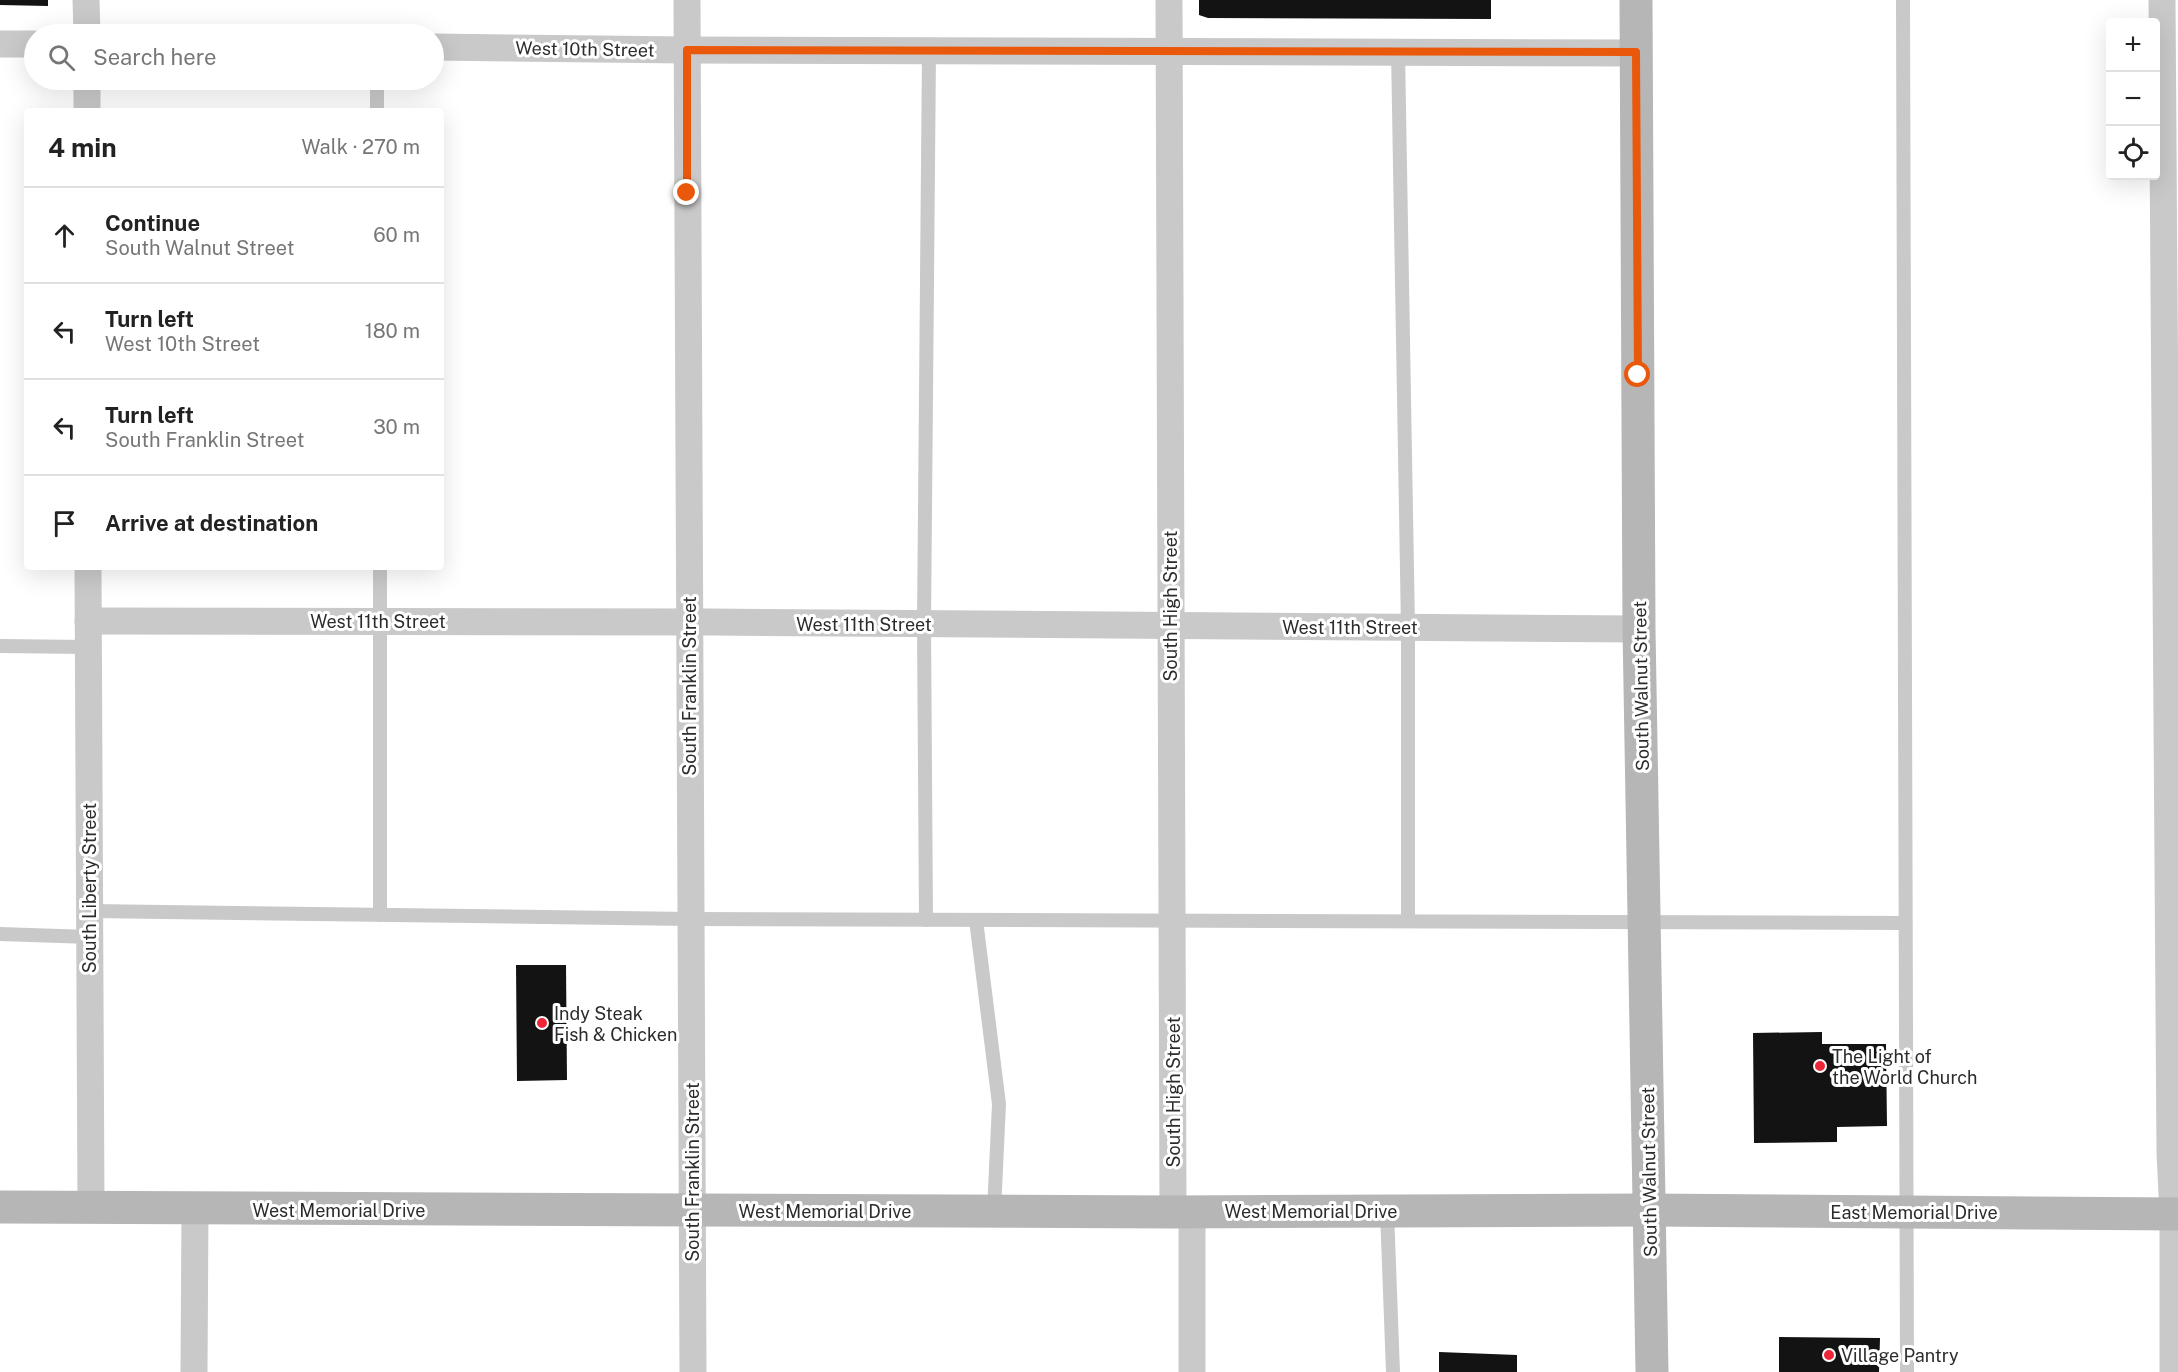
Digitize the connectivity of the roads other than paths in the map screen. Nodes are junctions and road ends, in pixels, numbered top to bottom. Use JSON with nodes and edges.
{"nodes":[{"id":1,"x":86,"y":0,"type":"edge"},
{"id":2,"x":687,"y":0,"type":"edge"},
{"id":3,"x":1169,"y":0,"type":"edge"},
{"id":4,"x":1636,"y":0,"type":"edge"},
{"id":5,"x":1903,"y":0,"type":"edge"},
{"id":6,"x":2163,"y":0,"type":"edge"},
{"id":7,"x":87,"y":24,"type":"edge"},
{"id":8,"x":0,"y":44,"type":"edge"},
{"id":9,"x":24,"y":44,"type":"edge"},
{"id":10,"x":444,"y":47,"type":"edge"},
{"id":11,"x":687,"y":50,"type":"junction"},
{"id":12,"x":929,"y":50,"type":"junction"},
{"id":13,"x":1170,"y":50,"type":"junction"},
{"id":14,"x":1398,"y":51,"type":"junction"},
{"id":15,"x":1636,"y":52,"type":"junction"},
{"id":16,"x":87,"y":90,"type":"edge"},
{"id":17,"x":377,"y":90,"type":"edge"},
{"id":18,"x":87,"y":108,"type":"edge"},
{"id":19,"x":377,"y":108,"type":"edge"},
{"id":20,"x":88,"y":570,"type":"edge"},
{"id":21,"x":380,"y":570,"type":"edge"},
{"id":22,"x":380,"y":621,"type":"junction"},
{"id":23,"x":688,"y":622,"type":"junction"},
{"id":24,"x":924,"y":624,"type":"junction"},
{"id":25,"x":1170,"y":627,"type":"junction"},
{"id":26,"x":1408,"y":628,"type":"junction"},
{"id":27,"x":1639,"y":629,"type":"junction"},
{"id":28,"x":88,"y":634,"type":"junction"},
{"id":29,"x":0,"y":646,"type":"edge"},
{"id":30,"x":380,"y":915,"type":"junction"},
{"id":31,"x":690,"y":919,"type":"junction"},
{"id":32,"x":926,"y":920,"type":"junction"},
{"id":33,"x":976,"y":920,"type":"junction"},
{"id":34,"x":1172,"y":921,"type":"junction"},
{"id":35,"x":1408,"y":921,"type":"junction"},
{"id":36,"x":1644,"y":921,"type":"junction"},
{"id":37,"x":1905,"y":923,"type":"junction"},
{"id":38,"x":90,"y":924,"type":"junction"},
{"id":39,"x":0,"y":934,"type":"edge"},
{"id":40,"x":2173,"y":943,"type":"edge"},
{"id":41,"x":0,"y":1207,"type":"edge"},
{"id":42,"x":91,"y":1208,"type":"junction"},
{"id":43,"x":195,"y":1209,"type":"junction"},
{"id":44,"x":693,"y":1210,"type":"junction"},
{"id":45,"x":1649,"y":1210,"type":"junction"},
{"id":46,"x":994,"y":1211,"type":"junction"},
{"id":47,"x":1388,"y":1211,"type":"junction"},
{"id":48,"x":1183,"y":1212,"type":"junction"},
{"id":49,"x":1905,"y":1212,"type":"junction"},
{"id":50,"x":2176,"y":1214,"type":"edge"},
{"id":51,"x":194,"y":1372,"type":"edge"},
{"id":52,"x":693,"y":1372,"type":"edge"},
{"id":53,"x":1192,"y":1372,"type":"edge"},
{"id":54,"x":1393,"y":1372,"type":"edge"},
{"id":55,"x":1652,"y":1372,"type":"edge"},
{"id":56,"x":1907,"y":1372,"type":"edge"},
{"id":57,"x":2174,"y":1372,"type":"edge"}],
"edges":[{"from":1,"to":7,"type":"street"},
{"from":2,"to":11,"type":"street","name":"South Franklin Street"},
{"from":3,"to":13,"type":"street","name":"South High Street"},
{"from":4,"to":15,"type":"main road","name":"South Walnut Street"},
{"from":5,"to":37,"type":"lane"},
{"from":6,"to":40,"type":"street"},
{"from":8,"to":9,"type":"street"},
{"from":10,"to":11,"type":"street","name":"West 10th Street"},
{"from":11,"to":12,"type":"street","name":"West 10th Street"},
{"from":11,"to":23,"type":"street","name":"South Franklin Street"},
{"from":12,"to":13,"type":"street","name":"West 10th Street"},
{"from":12,"to":24,"type":"lane"},
{"from":13,"to":14,"type":"street","name":"West 10th Street"},
{"from":13,"to":25,"type":"street","name":"South High Street"},
{"from":14,"to":15,"type":"street","name":"West 10th Street"},
{"from":14,"to":26,"type":"lane"},
{"from":15,"to":27,"type":"main road","name":"South Walnut Street"},
{"from":16,"to":18,"type":"street"},
{"from":17,"to":19,"type":"lane"},
{"from":20,"to":28,"type":"street","name":"South Liberty Street"},
{"from":21,"to":22,"type":"lane"},
{"from":22,"to":23,"type":"street","name":"West 11th Street"},
{"from":22,"to":28,"type":"street","name":"West 11th Street"},
{"from":22,"to":30,"type":"lane"},
{"from":23,"to":24,"type":"street","name":"West 11th Street"},
{"from":23,"to":31,"type":"street","name":"South Franklin Street"},
{"from":24,"to":25,"type":"street","name":"West 11th Street"},
{"from":24,"to":32,"type":"lane"},
{"from":25,"to":26,"type":"street","name":"West 11th Street"},
{"from":25,"to":34,"type":"street","name":"South High Street"},
{"from":26,"to":27,"type":"street","name":"West 11th Street"},
{"from":26,"to":35,"type":"lane"},
{"from":27,"to":36,"type":"main road","name":"South Walnut Street"},
{"from":28,"to":29,"type":"lane"},
{"from":28,"to":38,"type":"street","name":"South Liberty Street"},
{"from":30,"to":31,"type":"lane"},
{"from":30,"to":38,"type":"lane"},
{"from":31,"to":32,"type":"lane"},
{"from":31,"to":44,"type":"street","name":"South Franklin Street"},
{"from":32,"to":33,"type":"lane"},
{"from":33,"to":34,"type":"lane"},
{"from":33,"to":46,"type":"lane"},
{"from":34,"to":35,"type":"lane"},
{"from":34,"to":48,"type":"street","name":"South High Street"},
{"from":35,"to":36,"type":"lane"},
{"from":36,"to":37,"type":"lane"},
{"from":36,"to":45,"type":"main road","name":"South Walnut Street"},
{"from":37,"to":49,"type":"lane"},
{"from":38,"to":39,"type":"lane"},
{"from":38,"to":42,"type":"street","name":"South Liberty Street"},
{"from":40,"to":50,"type":"street"},
{"from":41,"to":42,"type":"main road","name":"West Memorial Drive"},
{"from":42,"to":43,"type":"main road","name":"West Memorial Drive"},
{"from":43,"to":44,"type":"main road","name":"West Memorial Drive"},
{"from":43,"to":51,"type":"street"},
{"from":44,"to":46,"type":"main road","name":"West Memorial Drive"},
{"from":44,"to":52,"type":"street","name":"South Franklin Street"},
{"from":45,"to":47,"type":"main road","name":"West Memorial Drive"},
{"from":45,"to":49,"type":"main road","name":"East Memorial Drive"},
{"from":45,"to":55,"type":"main road","name":"South Walnut Street"},
{"from":46,"to":48,"type":"main road","name":"West Memorial Drive"},
{"from":47,"to":48,"type":"main road","name":"West Memorial Drive"},
{"from":47,"to":54,"type":"lane"},
{"from":48,"to":53,"type":"street","name":"South High Street"},
{"from":49,"to":50,"type":"main road","name":"East Memorial Drive"},
{"from":49,"to":56,"type":"lane"},
{"from":50,"to":57,"type":"street"}]}
